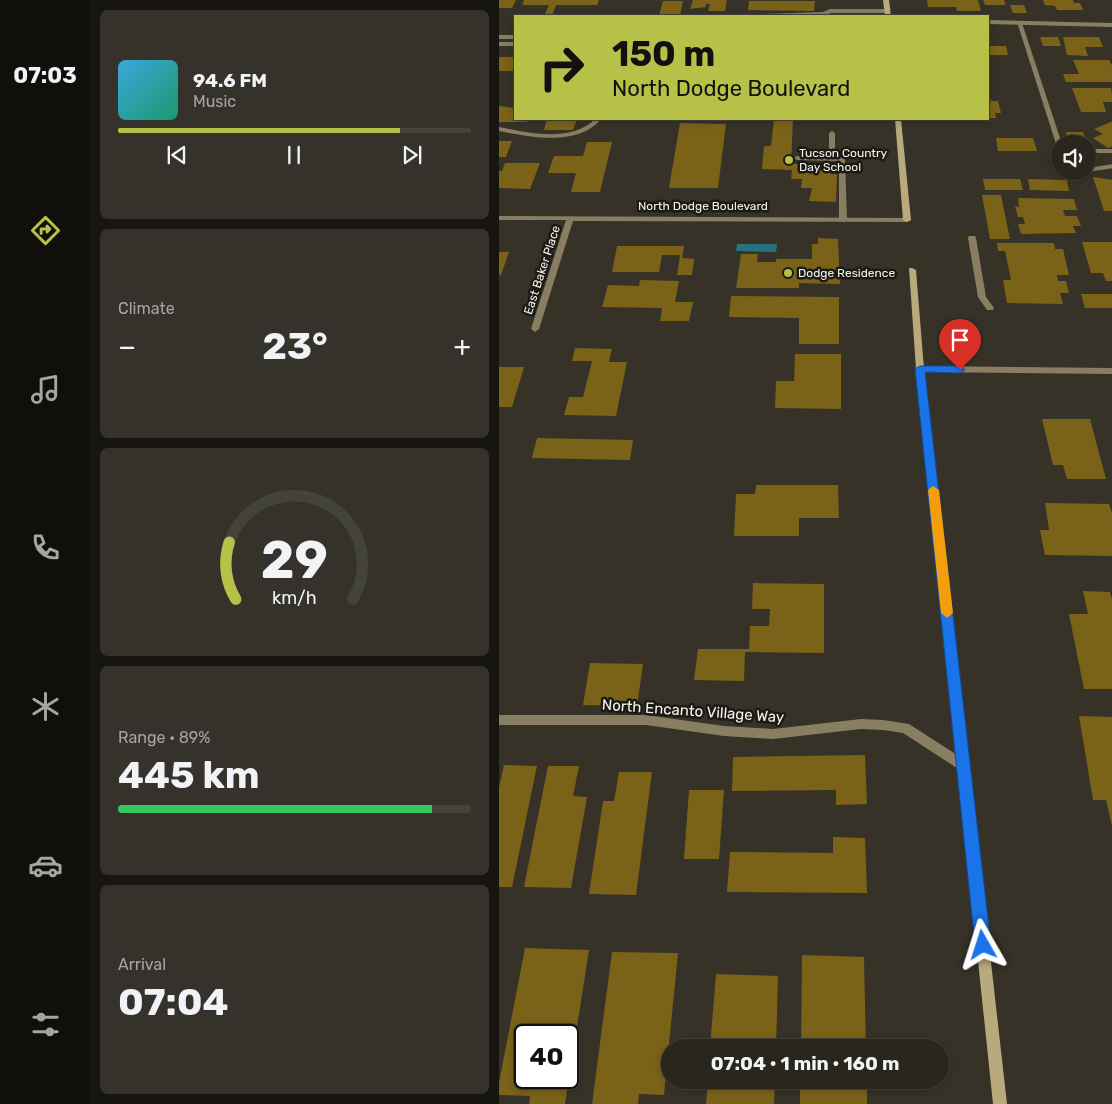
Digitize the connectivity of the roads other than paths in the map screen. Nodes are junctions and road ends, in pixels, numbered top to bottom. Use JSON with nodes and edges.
{"nodes":[{"id":1,"x":886,"y":0,"type":"edge"},
{"id":2,"x":888,"y":14,"type":"edge"},
{"id":3,"x":794,"y":15,"type":"edge"},
{"id":4,"x":989,"y":22,"type":"edge"},
{"id":5,"x":1019,"y":23,"type":"junction"},
{"id":6,"x":1112,"y":25,"type":"edge"},
{"id":7,"x":499,"y":37,"type":"edge"},
{"id":8,"x":514,"y":37,"type":"edge"},
{"id":9,"x":499,"y":44,"type":"edge"},
{"id":10,"x":514,"y":44,"type":"edge"},
{"id":11,"x":597,"y":120,"type":"edge"},
{"id":12,"x":898,"y":120,"type":"edge"},
{"id":13,"x":499,"y":129,"type":"edge"},
{"id":14,"x":832,"y":133,"type":"dead end"},
{"id":15,"x":1056,"y":135,"type":"edge"},
{"id":16,"x":1096,"y":151,"type":"edge"},
{"id":17,"x":1112,"y":151,"type":"edge"},
{"id":18,"x":797,"y":158,"type":"dead end"},
{"id":19,"x":832,"y":158,"type":"junction"},
{"id":20,"x":1112,"y":166,"type":"edge"},
{"id":21,"x":1096,"y":169,"type":"edge"},
{"id":22,"x":499,"y":218,"type":"edge"},
{"id":23,"x":570,"y":218,"type":"junction"},
{"id":24,"x":843,"y":220,"type":"junction"},
{"id":25,"x":972,"y":238,"type":"dead end"},
{"id":26,"x":912,"y":270,"type":"dead end"},
{"id":27,"x":990,"y":308,"type":"dead end"},
{"id":28,"x":535,"y":329,"type":"dead end"},
{"id":29,"x":920,"y":369,"type":"junction"},
{"id":30,"x":1112,"y":371,"type":"edge"},
{"id":31,"x":499,"y":720,"type":"edge"},
{"id":32,"x":963,"y":766,"type":"junction"},
{"id":33,"x":1000,"y":1104,"type":"edge"}],
"edges":[{"from":1,"to":2,"type":"street"},
{"from":2,"to":3,"type":"street"},
{"from":4,"to":5,"type":"street"},
{"from":5,"to":6,"type":"street"},
{"from":5,"to":15,"type":"street"},
{"from":7,"to":8,"type":"street"},
{"from":9,"to":10,"type":"street"},
{"from":11,"to":13,"type":"street"},
{"from":12,"to":24,"type":"street","name":"North Dodge Boulevard"},
{"from":14,"to":19,"type":"street"},
{"from":16,"to":17,"type":"street"},
{"from":18,"to":19,"type":"street"},
{"from":19,"to":24,"type":"street"},
{"from":20,"to":21,"type":"street"},
{"from":22,"to":23,"type":"street","name":"North Dodge Boulevard"},
{"from":23,"to":24,"type":"street","name":"North Dodge Boulevard"},
{"from":23,"to":28,"type":"street","name":"East Baker Place"},
{"from":25,"to":27,"type":"street"},
{"from":26,"to":29,"type":"street"},
{"from":29,"to":30,"type":"street"},
{"from":29,"to":32,"type":"street"},
{"from":31,"to":32,"type":"street","name":"North Encanto Village Way"},
{"from":32,"to":33,"type":"street"}]}
